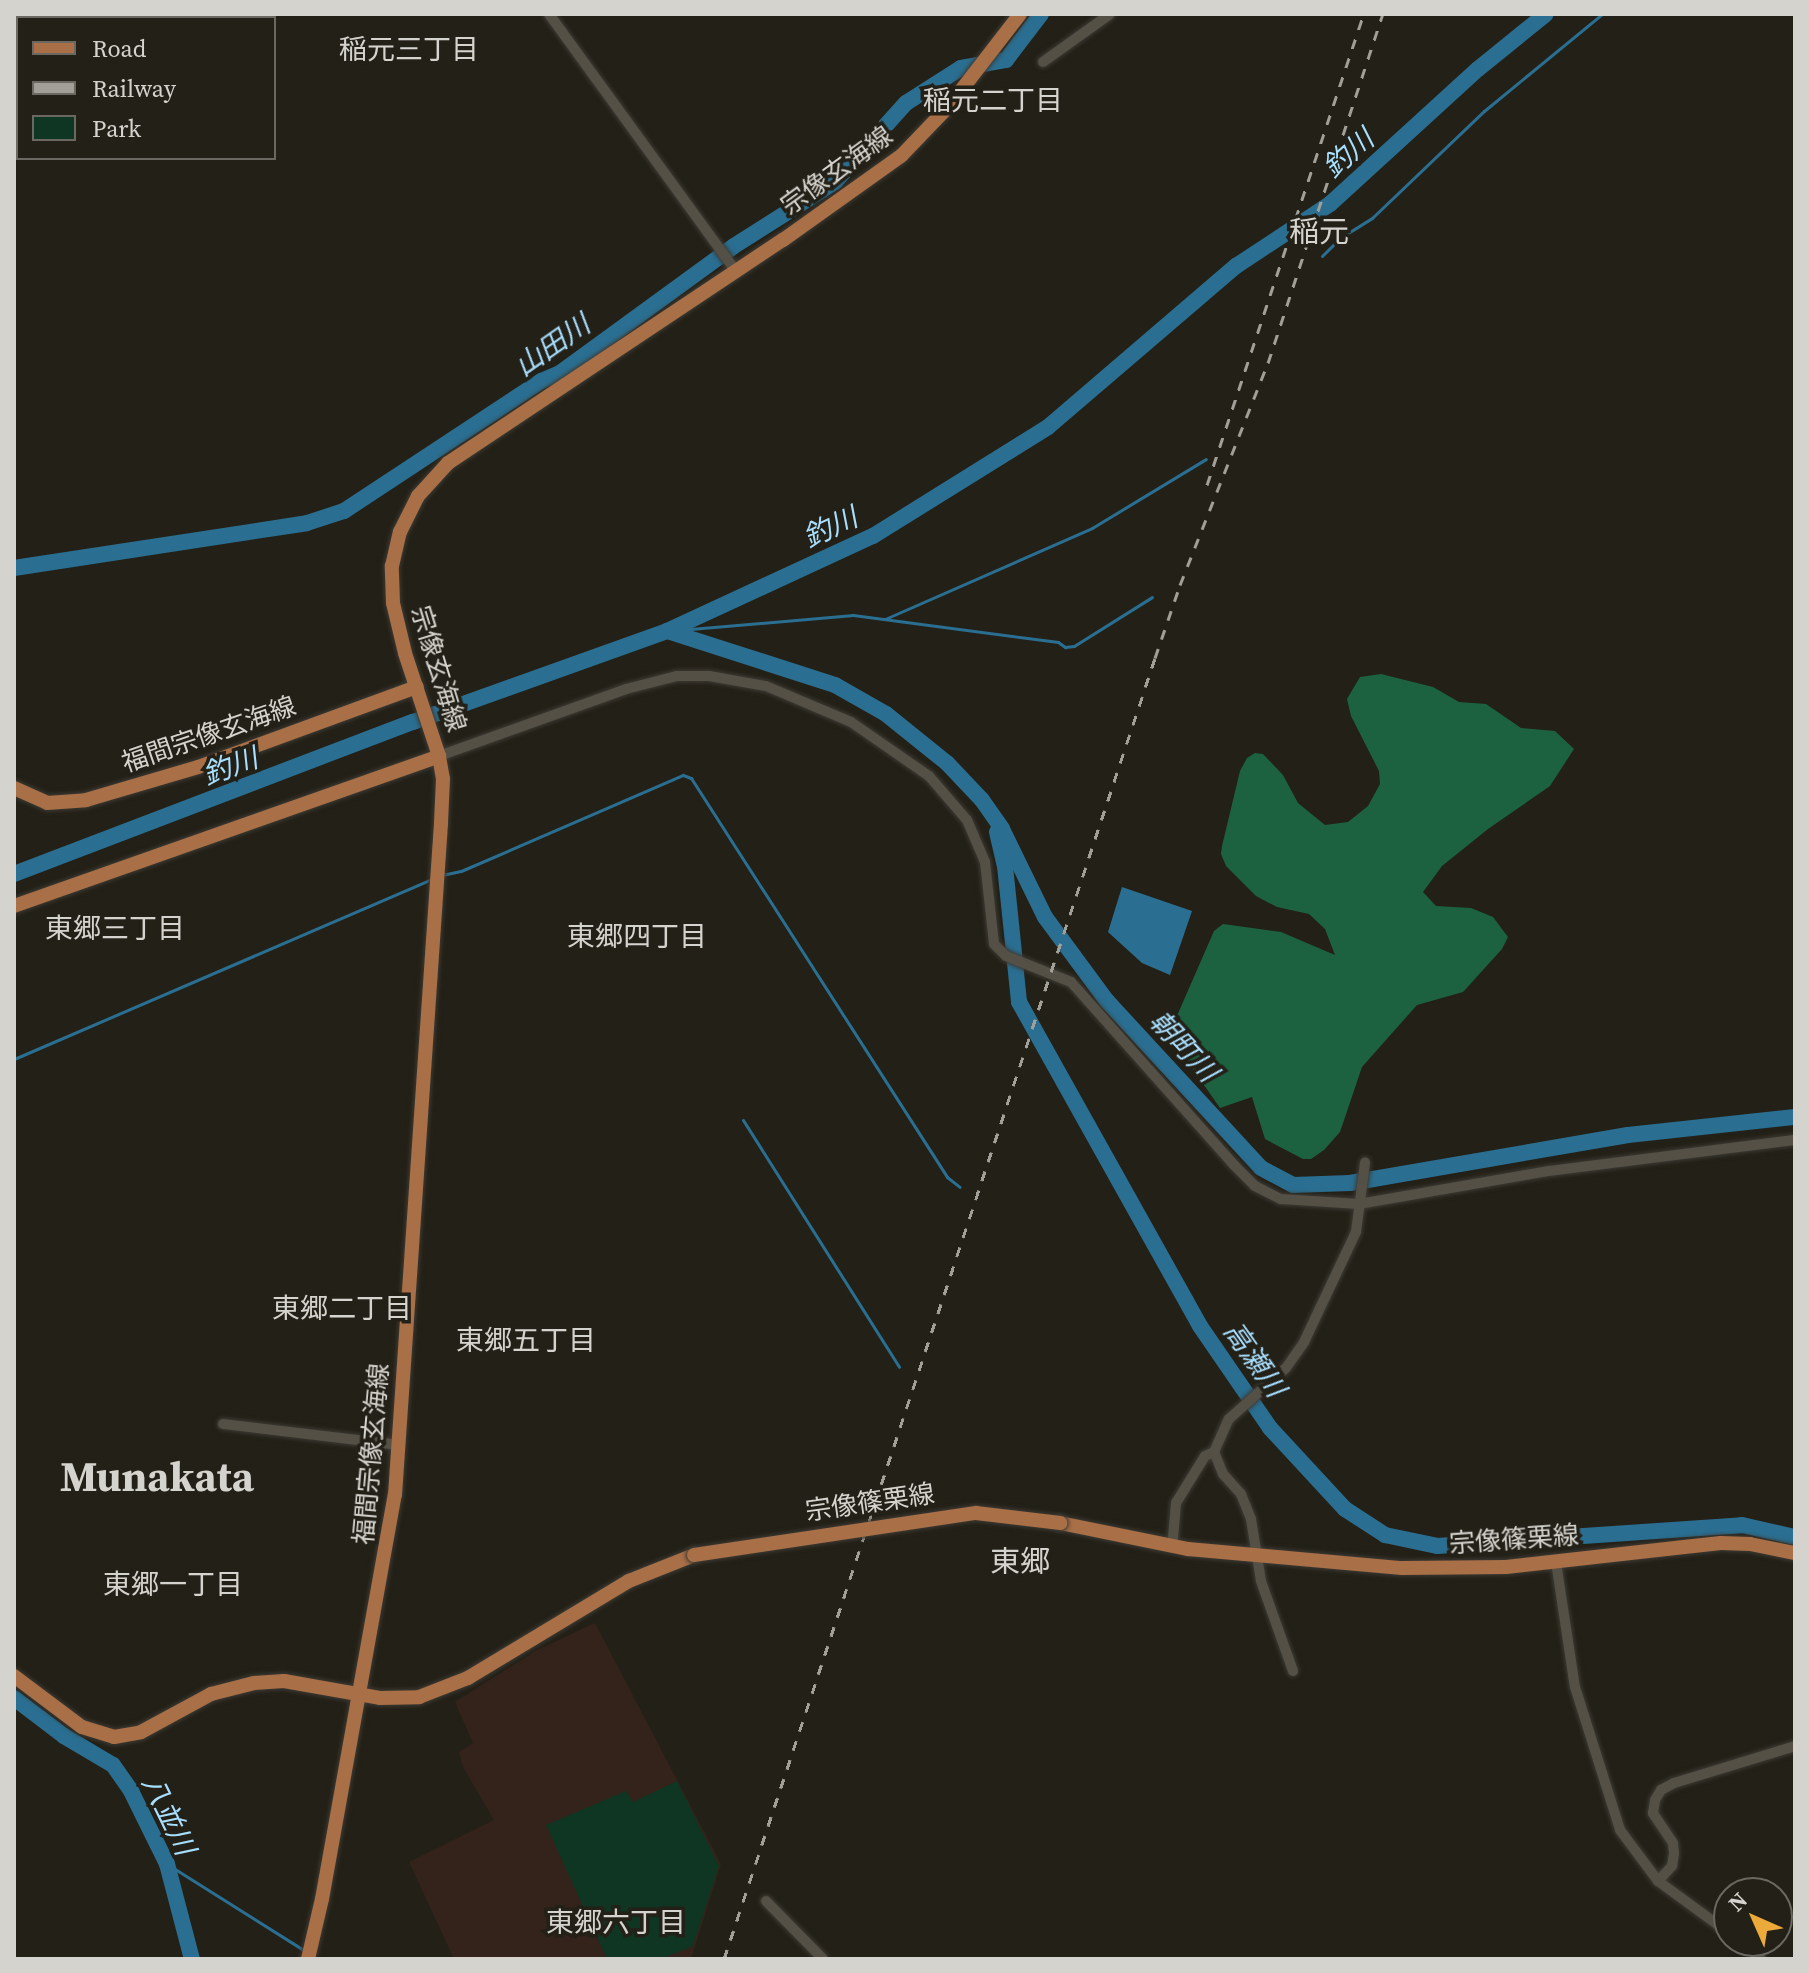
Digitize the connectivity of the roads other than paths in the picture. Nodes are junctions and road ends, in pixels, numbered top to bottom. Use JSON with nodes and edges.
{"nodes":[{"id":1,"x":549,"y":14,"type":"edge"},
{"id":2,"x":1020,"y":14,"type":"edge"},
{"id":3,"x":1110,"y":14,"type":"edge"},
{"id":4,"x":1043,"y":62,"type":"dead end"},
{"id":5,"x":734,"y":268,"type":"junction"},
{"id":6,"x":419,"y":695,"type":"junction"},
{"id":7,"x":438,"y":749,"type":"junction"},
{"id":8,"x":14,"y":788,"type":"edge"},
{"id":9,"x":14,"y":906,"type":"edge"},
{"id":10,"x":1795,"y":1140,"type":"edge"},
{"id":11,"x":1365,"y":1163,"type":"dead end"},
{"id":12,"x":1360,"y":1201,"type":"junction"},
{"id":13,"x":223,"y":1424,"type":"dead end"},
{"id":14,"x":399,"y":1445,"type":"junction"},
{"id":15,"x":1214,"y":1452,"type":"junction"},
{"id":16,"x":1173,"y":1538,"type":"dead end"},
{"id":17,"x":1795,"y":1553,"type":"edge"},
{"id":18,"x":1257,"y":1555,"type":"junction"},
{"id":19,"x":1556,"y":1562,"type":"junction"},
{"id":20,"x":1293,"y":1671,"type":"dead end"},
{"id":21,"x":14,"y":1676,"type":"edge"},
{"id":22,"x":360,"y":1695,"type":"junction"},
{"id":23,"x":1795,"y":1746,"type":"edge"},
{"id":24,"x":1658,"y":1881,"type":"junction"},
{"id":25,"x":766,"y":1901,"type":"dead end"},
{"id":26,"x":1713,"y":1921,"type":"edge"},
{"id":27,"x":308,"y":1959,"type":"edge"},
{"id":28,"x":823,"y":1959,"type":"edge"}],
"edges":[{"from":1,"to":5,"type":"street"},
{"from":2,"to":5,"type":"main road","name":"宗像玄海線"},
{"from":3,"to":4,"type":"street"},
{"from":5,"to":6,"type":"main road","name":"宗像玄海線"},
{"from":6,"to":7,"type":"main road","name":"宗像玄海線"},
{"from":6,"to":8,"type":"main road","name":"福間宗像玄海線"},
{"from":7,"to":9,"type":"main road","name":"宗像玄海線"},
{"from":7,"to":12,"type":"street"},
{"from":7,"to":14,"type":"main road","name":"福間宗像玄海線"},
{"from":10,"to":12,"type":"street"},
{"from":11,"to":12,"type":"street"},
{"from":12,"to":15,"type":"street"},
{"from":13,"to":14,"type":"street"},
{"from":14,"to":22,"type":"main road","name":"福間宗像玄海線"},
{"from":15,"to":16,"type":"street"},
{"from":15,"to":18,"type":"street"},
{"from":17,"to":19,"type":"main road","name":"宗像篠栗線"},
{"from":18,"to":19,"type":"main road","name":"宗像篠栗線"},
{"from":18,"to":20,"type":"street"},
{"from":18,"to":22,"type":"main road","name":"宗像篠栗線","bridge":true},
{"from":19,"to":24,"type":"street"},
{"from":21,"to":22,"type":"main road","name":"宗像篠栗線"},
{"from":22,"to":27,"type":"main road","name":"福間宗像玄海線"},
{"from":23,"to":24,"type":"street"},
{"from":24,"to":26,"type":"street"},
{"from":25,"to":28,"type":"street"}]}
